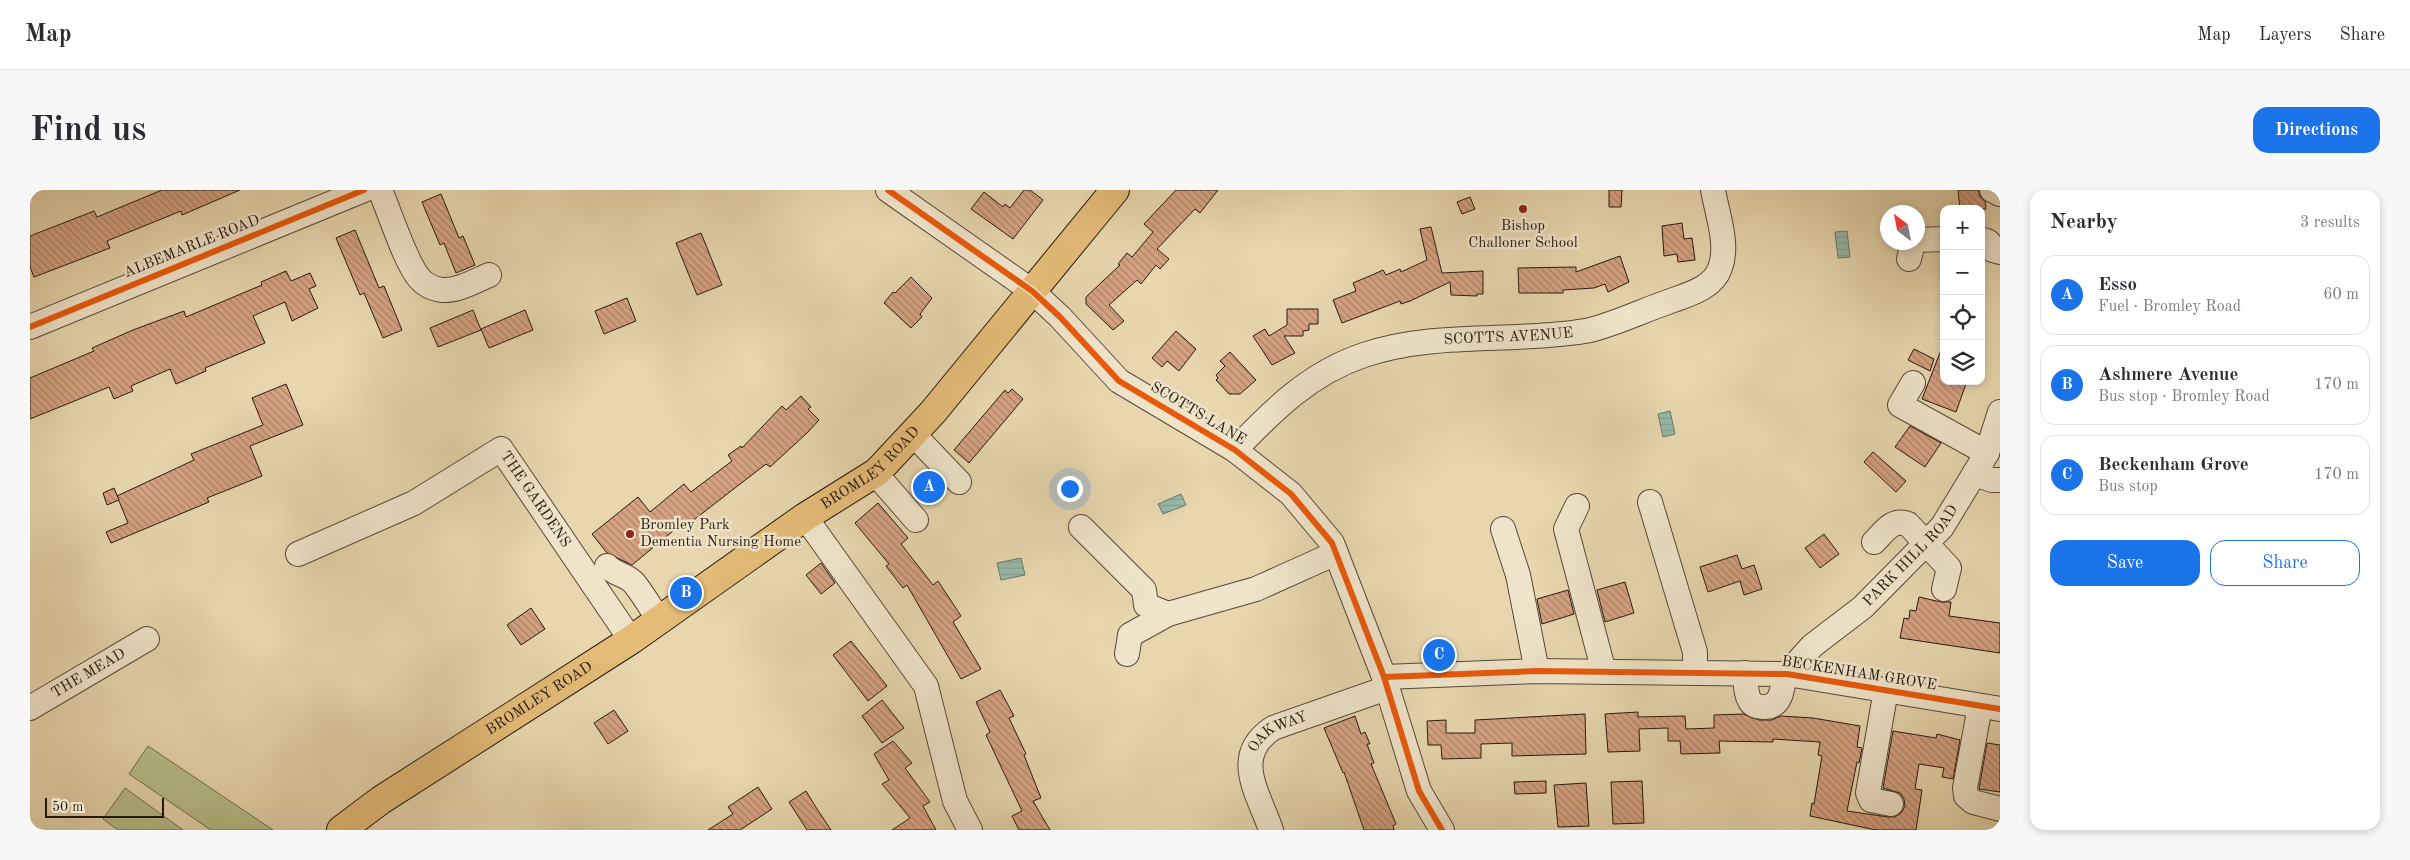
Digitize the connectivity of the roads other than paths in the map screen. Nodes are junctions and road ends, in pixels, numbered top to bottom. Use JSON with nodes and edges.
{"nodes":[{"id":1,"x":364,"y":190,"type":"edge"},
{"id":2,"x":380,"y":190,"type":"edge"},
{"id":3,"x":888,"y":190,"type":"edge"},
{"id":4,"x":1115,"y":190,"type":"edge"},
{"id":5,"x":1713,"y":190,"type":"edge"},
{"id":6,"x":1992,"y":190,"type":"edge"},
{"id":7,"x":2000,"y":194,"type":"edge"},
{"id":8,"x":1940,"y":240,"type":"edge"},
{"id":9,"x":1985,"y":240,"type":"edge"},
{"id":10,"x":1925,"y":244,"type":"edge"},
{"id":11,"x":2000,"y":252,"type":"edge"},
{"id":12,"x":490,"y":275,"type":"dead end"},
{"id":13,"x":1032,"y":291,"type":"junction"},
{"id":14,"x":30,"y":327,"type":"edge"},
{"id":15,"x":1912,"y":382,"type":"dead end"},
{"id":16,"x":2000,"y":412,"type":"edge"},
{"id":17,"x":913,"y":434,"type":"junction"},
{"id":18,"x":1235,"y":450,"type":"junction"},
{"id":19,"x":1987,"y":452,"type":"junction"},
{"id":20,"x":875,"y":473,"type":"junction"},
{"id":21,"x":1974,"y":474,"type":"junction"},
{"id":22,"x":2000,"y":480,"type":"edge"},
{"id":23,"x":959,"y":482,"type":"dead end"},
{"id":24,"x":1650,"y":502,"type":"dead end"},
{"id":25,"x":1577,"y":506,"type":"dead end"},
{"id":26,"x":806,"y":517,"type":"junction"},
{"id":27,"x":916,"y":520,"type":"dead end"},
{"id":28,"x":1081,"y":527,"type":"dead end"},
{"id":29,"x":1503,"y":529,"type":"dead end"},
{"id":30,"x":1874,"y":542,"type":"dead end"},
{"id":31,"x":1925,"y":543,"type":"junction"},
{"id":32,"x":1336,"y":553,"type":"junction"},
{"id":33,"x":298,"y":554,"type":"dead end"},
{"id":34,"x":607,"y":566,"type":"dead end"},
{"id":35,"x":1944,"y":589,"type":"dead end"},
{"id":36,"x":1168,"y":614,"type":"junction"},
{"id":37,"x":659,"y":620,"type":"junction"},
{"id":38,"x":147,"y":639,"type":"dead end"},
{"id":39,"x":631,"y":640,"type":"junction"},
{"id":40,"x":1127,"y":654,"type":"dead end"},
{"id":41,"x":1536,"y":671,"type":"junction"},
{"id":42,"x":1604,"y":672,"type":"junction"},
{"id":43,"x":1695,"y":673,"type":"junction"},
{"id":44,"x":1745,"y":673,"type":"junction"},
{"id":45,"x":1786,"y":674,"type":"junction"},
{"id":46,"x":1386,"y":683,"type":"junction"},
{"id":47,"x":1886,"y":690,"type":"junction"},
{"id":48,"x":30,"y":708,"type":"edge"},
{"id":49,"x":1990,"y":708,"type":"edge"},
{"id":50,"x":1891,"y":804,"type":"dead end"},
{"id":51,"x":2000,"y":808,"type":"edge"},
{"id":52,"x":341,"y":830,"type":"edge"},
{"id":53,"x":970,"y":830,"type":"edge"},
{"id":54,"x":1271,"y":830,"type":"edge"},
{"id":55,"x":1442,"y":830,"type":"edge"}],
"edges":[{"from":1,"to":14,"type":"street","name":"ALBEMARLE ROAD"},
{"from":2,"to":12,"type":"street"},
{"from":3,"to":13,"type":"street","name":"SCOTTS LANE"},
{"from":4,"to":13,"type":"main road","name":"BROMLEY ROAD"},
{"from":5,"to":18,"type":"street","name":"SCOTTS AVENUE"},
{"from":6,"to":7,"type":"street"},
{"from":8,"to":10,"type":"street"},
{"from":9,"to":11,"type":"street"},
{"from":13,"to":17,"type":"main road","name":"BROMLEY ROAD"},
{"from":13,"to":18,"type":"street","name":"SCOTTS LANE"},
{"from":15,"to":19,"type":"street"},
{"from":16,"to":19,"type":"street","name":"PARK HILL ROAD"},
{"from":17,"to":20,"type":"main road","name":"BROMLEY ROAD"},
{"from":17,"to":23,"type":"street"},
{"from":18,"to":32,"type":"street","name":"SCOTTS LANE"},
{"from":19,"to":21,"type":"street","name":"PARK HILL ROAD"},
{"from":20,"to":26,"type":"main road","name":"BROMLEY ROAD"},
{"from":20,"to":27,"type":"street"},
{"from":21,"to":22,"type":"street"},
{"from":21,"to":31,"type":"street","name":"PARK HILL ROAD"},
{"from":24,"to":43,"type":"street"},
{"from":25,"to":42,"type":"street"},
{"from":26,"to":37,"type":"main road","name":"BROMLEY ROAD"},
{"from":26,"to":53,"type":"street"},
{"from":28,"to":36,"type":"street"},
{"from":29,"to":41,"type":"street"},
{"from":30,"to":31,"type":"street"},
{"from":31,"to":35,"type":"street"},
{"from":31,"to":45,"type":"street","name":"PARK HILL ROAD"},
{"from":32,"to":36,"type":"street"},
{"from":32,"to":46,"type":"street","name":"SCOTTS LANE"},
{"from":33,"to":39,"type":"street","name":"THE GARDENS"},
{"from":34,"to":37,"type":"street"},
{"from":36,"to":40,"type":"street"},
{"from":37,"to":39,"type":"main road","name":"BROMLEY ROAD"},
{"from":38,"to":48,"type":"street","name":"THE MEAD"},
{"from":39,"to":52,"type":"main road","name":"BROMLEY ROAD"},
{"from":41,"to":42,"type":"street","name":"BECKENHAM GROVE"},
{"from":41,"to":46,"type":"street","name":"BECKENHAM GROVE"},
{"from":42,"to":43,"type":"street","name":"BECKENHAM GROVE"},
{"from":43,"to":44,"type":"street","name":"BECKENHAM GROVE"},
{"from":44,"to":45,"type":"street","name":"BECKENHAM GROVE"},
{"from":44,"to":45,"type":"street"},
{"from":45,"to":47,"type":"street","name":"BECKENHAM GROVE"},
{"from":46,"to":54,"type":"street","name":"OAKWAY"},
{"from":46,"to":55,"type":"street","name":"SCOTTS LANE"},
{"from":47,"to":49,"type":"street","name":"BECKENHAM GROVE"},
{"from":47,"to":50,"type":"street"},
{"from":49,"to":51,"type":"street"}]}
